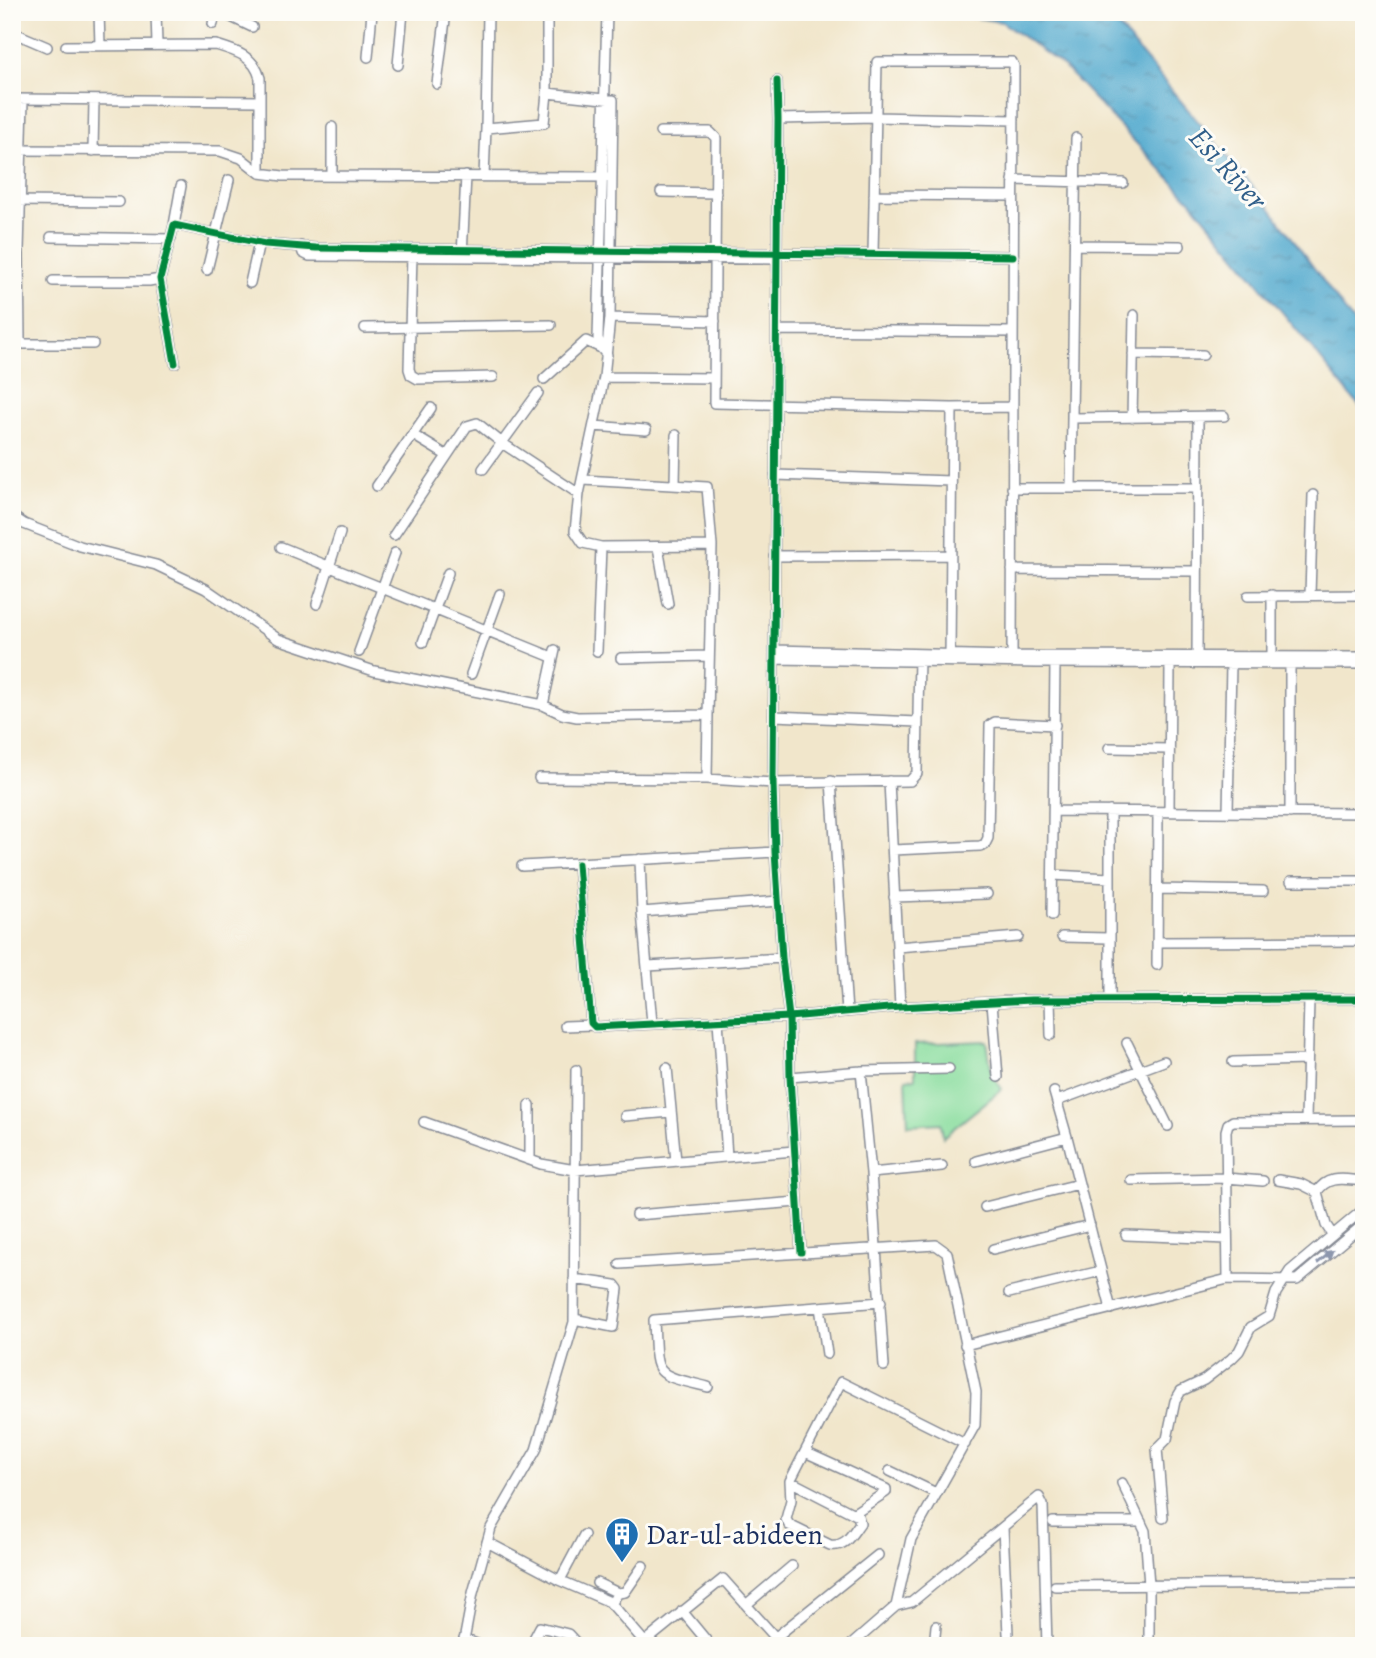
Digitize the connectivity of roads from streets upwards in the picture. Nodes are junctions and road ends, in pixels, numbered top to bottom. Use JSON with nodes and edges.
{"nodes":[{"id":1,"x":99,"y":12,"type":"edge"},
{"id":2,"x":156,"y":12,"type":"edge"},
{"id":3,"x":215,"y":12,"type":"edge"},
{"id":4,"x":221,"y":12,"type":"edge"},
{"id":5,"x":372,"y":12,"type":"edge"},
{"id":6,"x":403,"y":12,"type":"edge"},
{"id":7,"x":446,"y":12,"type":"edge"},
{"id":8,"x":488,"y":12,"type":"edge"},
{"id":9,"x":547,"y":12,"type":"edge"},
{"id":10,"x":607,"y":12,"type":"edge"},
{"id":11,"x":213,"y":24,"type":"dead end"},
{"id":12,"x":252,"y":27,"type":"dead end"},
{"id":13,"x":12,"y":32,"type":"edge"},
{"id":14,"x":157,"y":45,"type":"junction"},
{"id":15,"x":66,"y":46,"type":"dead end"},
{"id":16,"x":100,"y":46,"type":"junction"},
{"id":17,"x":47,"y":47,"type":"dead end"},
{"id":18,"x":368,"y":57,"type":"dead end"},
{"id":19,"x":398,"y":65,"type":"dead end"},
{"id":20,"x":777,"y":81,"type":"dead end"},
{"id":21,"x":437,"y":84,"type":"dead end"},
{"id":22,"x":547,"y":93,"type":"junction"},
{"id":23,"x":12,"y":99,"type":"edge"},
{"id":24,"x":604,"y":99,"type":"junction"},
{"id":25,"x":23,"y":100,"type":"junction"},
{"id":26,"x":94,"y":100,"type":"junction"},
{"id":27,"x":260,"y":100,"type":"junction"},
{"id":28,"x":1364,"y":113,"type":"edge"},
{"id":29,"x":875,"y":117,"type":"junction"},
{"id":30,"x":778,"y":119,"type":"junction"},
{"id":31,"x":1014,"y":120,"type":"junction"},
{"id":32,"x":1364,"y":125,"type":"edge"},
{"id":33,"x":332,"y":127,"type":"dead end"},
{"id":34,"x":486,"y":128,"type":"junction"},
{"id":35,"x":660,"y":132,"type":"dead end"},
{"id":36,"x":1076,"y":138,"type":"dead end"},
{"id":37,"x":12,"y":150,"type":"edge"},
{"id":38,"x":23,"y":151,"type":"junction"},
{"id":39,"x":93,"y":151,"type":"junction"},
{"id":40,"x":260,"y":173,"type":"junction"},
{"id":41,"x":332,"y":176,"type":"junction"},
{"id":42,"x":466,"y":176,"type":"junction"},
{"id":43,"x":484,"y":176,"type":"junction"},
{"id":44,"x":601,"y":177,"type":"junction"},
{"id":45,"x":612,"y":177,"type":"junction"},
{"id":46,"x":229,"y":180,"type":"dead end"},
{"id":47,"x":1013,"y":180,"type":"junction"},
{"id":48,"x":1075,"y":182,"type":"junction"},
{"id":49,"x":1123,"y":183,"type":"dead end"},
{"id":50,"x":181,"y":186,"type":"dead end"},
{"id":51,"x":661,"y":192,"type":"dead end"},
{"id":52,"x":716,"y":193,"type":"junction"},
{"id":53,"x":874,"y":195,"type":"junction"},
{"id":54,"x":1013,"y":196,"type":"junction"},
{"id":55,"x":17,"y":200,"type":"edge"},
{"id":56,"x":119,"y":202,"type":"dead end"},
{"id":57,"x":174,"y":225,"type":"junction"},
{"id":58,"x":215,"y":234,"type":"junction"},
{"id":59,"x":51,"y":237,"type":"dead end"},
{"id":60,"x":171,"y":239,"type":"junction"},
{"id":61,"x":259,"y":243,"type":"junction"},
{"id":62,"x":1075,"y":245,"type":"junction"},
{"id":63,"x":1180,"y":246,"type":"dead end"},
{"id":64,"x":16,"y":252,"type":"edge"},
{"id":65,"x":412,"y":254,"type":"junction"},
{"id":66,"x":462,"y":254,"type":"junction"},
{"id":67,"x":606,"y":254,"type":"junction"},
{"id":68,"x":873,"y":254,"type":"junction"},
{"id":69,"x":716,"y":255,"type":"junction"},
{"id":70,"x":778,"y":256,"type":"junction"},
{"id":71,"x":1013,"y":256,"type":"junction"},
{"id":72,"x":207,"y":270,"type":"dead end"},
{"id":73,"x":160,"y":279,"type":"junction"},
{"id":74,"x":53,"y":281,"type":"dead end"},
{"id":75,"x":250,"y":284,"type":"dead end"},
{"id":76,"x":16,"y":308,"type":"edge"},
{"id":77,"x":1133,"y":316,"type":"dead end"},
{"id":78,"x":610,"y":317,"type":"junction"},
{"id":79,"x":715,"y":321,"type":"junction"},
{"id":80,"x":551,"y":325,"type":"dead end"},
{"id":81,"x":409,"y":327,"type":"junction"},
{"id":82,"x":365,"y":328,"type":"dead end"},
{"id":83,"x":777,"y":330,"type":"junction"},
{"id":84,"x":1013,"y":332,"type":"junction"},
{"id":85,"x":93,"y":344,"type":"dead end"},
{"id":86,"x":604,"y":352,"type":"junction"},
{"id":87,"x":1133,"y":354,"type":"junction"},
{"id":88,"x":1203,"y":355,"type":"dead end"},
{"id":89,"x":175,"y":363,"type":"dead end"},
{"id":90,"x":493,"y":377,"type":"dead end"},
{"id":91,"x":604,"y":377,"type":"junction"},
{"id":92,"x":714,"y":378,"type":"junction"},
{"id":93,"x":544,"y":379,"type":"dead end"},
{"id":94,"x":538,"y":393,"type":"dead end"},
{"id":95,"x":775,"y":404,"type":"junction"},
{"id":96,"x":1013,"y":407,"type":"junction"},
{"id":97,"x":431,"y":408,"type":"dead end"},
{"id":98,"x":952,"y":408,"type":"junction"},
{"id":99,"x":1224,"y":416,"type":"dead end"},
{"id":100,"x":1198,"y":417,"type":"junction"},
{"id":101,"x":1073,"y":418,"type":"junction"},
{"id":102,"x":1132,"y":418,"type":"junction"},
{"id":103,"x":594,"y":426,"type":"junction"},
{"id":104,"x":646,"y":430,"type":"dead end"},
{"id":105,"x":413,"y":435,"type":"junction"},
{"id":106,"x":676,"y":435,"type":"dead end"},
{"id":107,"x":502,"y":443,"type":"junction"},
{"id":108,"x":446,"y":455,"type":"junction"},
{"id":109,"x":483,"y":469,"type":"dead end"},
{"id":110,"x":775,"y":475,"type":"junction"},
{"id":111,"x":583,"y":480,"type":"junction"},
{"id":112,"x":951,"y":481,"type":"junction"},
{"id":113,"x":675,"y":484,"type":"junction"},
{"id":114,"x":377,"y":486,"type":"dead end"},
{"id":115,"x":1012,"y":488,"type":"junction"},
{"id":116,"x":1071,"y":488,"type":"junction"},
{"id":117,"x":1198,"y":488,"type":"junction"},
{"id":118,"x":579,"y":494,"type":"junction"},
{"id":119,"x":1313,"y":495,"type":"dead end"},
{"id":120,"x":12,"y":516,"type":"edge"},
{"id":121,"x":340,"y":533,"type":"dead end"},
{"id":122,"x":394,"y":535,"type":"dead end"},
{"id":123,"x":712,"y":546,"type":"junction"},
{"id":124,"x":281,"y":547,"type":"dead end"},
{"id":125,"x":601,"y":547,"type":"junction"},
{"id":126,"x":658,"y":547,"type":"junction"},
{"id":127,"x":395,"y":553,"type":"dead end"},
{"id":128,"x":950,"y":555,"type":"junction"},
{"id":129,"x":774,"y":556,"type":"junction"},
{"id":130,"x":330,"y":567,"type":"junction"},
{"id":131,"x":1012,"y":570,"type":"junction"},
{"id":132,"x":1197,"y":571,"type":"junction"},
{"id":133,"x":448,"y":573,"type":"dead end"},
{"id":134,"x":382,"y":588,"type":"junction"},
{"id":135,"x":500,"y":594,"type":"dead end"},
{"id":136,"x":1310,"y":594,"type":"junction"},
{"id":137,"x":1272,"y":595,"type":"junction"},
{"id":138,"x":1248,"y":596,"type":"dead end"},
{"id":139,"x":1364,"y":596,"type":"edge"},
{"id":140,"x":317,"y":604,"type":"dead end"},
{"id":141,"x":668,"y":604,"type":"dead end"},
{"id":142,"x":434,"y":609,"type":"junction"},
{"id":143,"x":487,"y":630,"type":"junction"},
{"id":144,"x":423,"y":642,"type":"dead end"},
{"id":145,"x":597,"y":651,"type":"dead end"},
{"id":146,"x":359,"y":652,"type":"dead end"},
{"id":147,"x":774,"y":654,"type":"junction"},
{"id":148,"x":709,"y":656,"type":"junction"},
{"id":149,"x":1272,"y":657,"type":"junction"},
{"id":150,"x":1364,"y":657,"type":"edge"},
{"id":151,"x":621,"y":658,"type":"dead end"},
{"id":152,"x":919,"y":658,"type":"junction"},
{"id":153,"x":950,"y":658,"type":"junction"},
{"id":154,"x":1012,"y":659,"type":"junction"},
{"id":155,"x":1197,"y":660,"type":"junction"},
{"id":156,"x":1055,"y":663,"type":"junction"},
{"id":157,"x":1170,"y":664,"type":"junction"},
{"id":158,"x":1231,"y":664,"type":"junction"},
{"id":159,"x":1290,"y":664,"type":"junction"},
{"id":160,"x":1364,"y":664,"type":"edge"},
{"id":161,"x":471,"y":674,"type":"dead end"},
{"id":162,"x":543,"y":705,"type":"junction"},
{"id":163,"x":708,"y":715,"type":"junction"},
{"id":164,"x":774,"y":716,"type":"junction"},
{"id":165,"x":918,"y":722,"type":"junction"},
{"id":166,"x":1055,"y":724,"type":"junction"},
{"id":167,"x":1109,"y":748,"type":"dead end"},
{"id":168,"x":1169,"y":749,"type":"junction"},
{"id":169,"x":539,"y":778,"type":"dead end"},
{"id":170,"x":707,"y":779,"type":"junction"},
{"id":171,"x":831,"y":781,"type":"junction"},
{"id":172,"x":889,"y":781,"type":"junction"},
{"id":173,"x":773,"y":783,"type":"junction"},
{"id":174,"x":1054,"y":811,"type":"junction"},
{"id":175,"x":1110,"y":811,"type":"junction"},
{"id":176,"x":1158,"y":812,"type":"junction"},
{"id":177,"x":1169,"y":812,"type":"junction"},
{"id":178,"x":1228,"y":812,"type":"junction"},
{"id":179,"x":1290,"y":813,"type":"junction"},
{"id":180,"x":1364,"y":813,"type":"edge"},
{"id":181,"x":893,"y":850,"type":"junction"},
{"id":182,"x":775,"y":852,"type":"junction"},
{"id":183,"x":640,"y":859,"type":"junction"},
{"id":184,"x":578,"y":864,"type":"junction"},
{"id":185,"x":522,"y":866,"type":"dead end"},
{"id":186,"x":1053,"y":876,"type":"junction"},
{"id":187,"x":1110,"y":878,"type":"junction"},
{"id":188,"x":1291,"y":881,"type":"dead end"},
{"id":189,"x":1364,"y":881,"type":"edge"},
{"id":190,"x":1158,"y":889,"type":"junction"},
{"id":191,"x":1263,"y":891,"type":"dead end"},
{"id":192,"x":987,"y":894,"type":"dead end"},
{"id":193,"x":894,"y":897,"type":"junction"},
{"id":194,"x":778,"y":901,"type":"junction"},
{"id":195,"x":642,"y":912,"type":"junction"},
{"id":196,"x":1052,"y":915,"type":"dead end"},
{"id":197,"x":1018,"y":937,"type":"dead end"},
{"id":198,"x":1062,"y":937,"type":"dead end"},
{"id":199,"x":1109,"y":937,"type":"junction"},
{"id":200,"x":1364,"y":941,"type":"edge"},
{"id":201,"x":1157,"y":942,"type":"junction"},
{"id":202,"x":897,"y":947,"type":"junction"},
{"id":203,"x":782,"y":958,"type":"junction"},
{"id":204,"x":1157,"y":965,"type":"dead end"},
{"id":205,"x":648,"y":966,"type":"junction"},
{"id":206,"x":1110,"y":998,"type":"junction"},
{"id":207,"x":1050,"y":999,"type":"junction"},
{"id":208,"x":1364,"y":999,"type":"edge"},
{"id":209,"x":1309,"y":1000,"type":"junction"},
{"id":210,"x":992,"y":1002,"type":"junction"},
{"id":211,"x":900,"y":1007,"type":"junction"},
{"id":212,"x":847,"y":1012,"type":"junction"},
{"id":213,"x":789,"y":1017,"type":"junction"},
{"id":214,"x":718,"y":1020,"type":"junction"},
{"id":215,"x":652,"y":1023,"type":"junction"},
{"id":216,"x":592,"y":1025,"type":"junction"},
{"id":217,"x":565,"y":1026,"type":"dead end"},
{"id":218,"x":1051,"y":1035,"type":"dead end"},
{"id":219,"x":1127,"y":1043,"type":"dead end"},
{"id":220,"x":1306,"y":1060,"type":"junction"},
{"id":221,"x":1164,"y":1061,"type":"dead end"},
{"id":222,"x":1233,"y":1062,"type":"dead end"},
{"id":223,"x":667,"y":1068,"type":"dead end"},
{"id":224,"x":949,"y":1069,"type":"dead end"},
{"id":225,"x":576,"y":1070,"type":"dead end"},
{"id":226,"x":1140,"y":1070,"type":"junction"},
{"id":227,"x":861,"y":1072,"type":"junction"},
{"id":228,"x":790,"y":1077,"type":"junction"},
{"id":229,"x":998,"y":1077,"type":"dead end"},
{"id":230,"x":530,"y":1105,"type":"dead end"},
{"id":231,"x":671,"y":1112,"type":"junction"},
{"id":232,"x":625,"y":1116,"type":"dead end"},
{"id":233,"x":1306,"y":1120,"type":"junction"},
{"id":234,"x":1364,"y":1120,"type":"edge"},
{"id":235,"x":424,"y":1122,"type":"dead end"},
{"id":236,"x":1168,"y":1126,"type":"dead end"},
{"id":237,"x":1067,"y":1137,"type":"junction"},
{"id":238,"x":794,"y":1151,"type":"junction"},
{"id":239,"x":727,"y":1157,"type":"junction"},
{"id":240,"x":530,"y":1160,"type":"junction"},
{"id":241,"x":676,"y":1161,"type":"junction"},
{"id":242,"x":976,"y":1161,"type":"dead end"},
{"id":243,"x":942,"y":1166,"type":"dead end"},
{"id":244,"x":575,"y":1170,"type":"junction"},
{"id":245,"x":872,"y":1173,"type":"junction"},
{"id":246,"x":1226,"y":1178,"type":"junction"},
{"id":247,"x":1131,"y":1180,"type":"dead end"},
{"id":248,"x":1278,"y":1180,"type":"dead end"},
{"id":249,"x":1263,"y":1181,"type":"dead end"},
{"id":250,"x":1364,"y":1181,"type":"edge"},
{"id":251,"x":1079,"y":1184,"type":"junction"},
{"id":252,"x":1317,"y":1192,"type":"junction"},
{"id":253,"x":798,"y":1202,"type":"junction"},
{"id":254,"x":985,"y":1207,"type":"dead end"},
{"id":255,"x":1364,"y":1209,"type":"edge"},
{"id":256,"x":636,"y":1214,"type":"dead end"},
{"id":257,"x":1364,"y":1224,"type":"edge"},
{"id":258,"x":1090,"y":1225,"type":"junction"},
{"id":259,"x":1332,"y":1234,"type":"junction"},
{"id":260,"x":1126,"y":1235,"type":"dead end"},
{"id":261,"x":1227,"y":1239,"type":"junction"},
{"id":262,"x":878,"y":1246,"type":"junction"},
{"id":263,"x":993,"y":1249,"type":"dead end"},
{"id":264,"x":801,"y":1252,"type":"junction"},
{"id":265,"x":620,"y":1264,"type":"dead end"},
{"id":266,"x":1101,"y":1271,"type":"junction"},
{"id":267,"x":574,"y":1279,"type":"junction"},
{"id":268,"x":1227,"y":1279,"type":"junction"},
{"id":269,"x":1283,"y":1281,"type":"junction"},
{"id":270,"x":1009,"y":1293,"type":"dead end"},
{"id":271,"x":881,"y":1302,"type":"junction"},
{"id":272,"x":820,"y":1307,"type":"junction"},
{"id":273,"x":1111,"y":1309,"type":"junction"},
{"id":274,"x":577,"y":1313,"type":"junction"},
{"id":275,"x":965,"y":1345,"type":"junction"},
{"id":276,"x":827,"y":1354,"type":"dead end"},
{"id":277,"x":884,"y":1366,"type":"dead end"},
{"id":278,"x":708,"y":1387,"type":"dead end"},
{"id":279,"x":965,"y":1444,"type":"junction"},
{"id":280,"x":805,"y":1452,"type":"junction"},
{"id":281,"x":890,"y":1471,"type":"dead end"},
{"id":282,"x":790,"y":1481,"type":"junction"},
{"id":283,"x":1122,"y":1483,"type":"dead end"},
{"id":284,"x":936,"y":1493,"type":"junction"},
{"id":285,"x":854,"y":1513,"type":"junction"},
{"id":286,"x":1163,"y":1518,"type":"dead end"},
{"id":287,"x":1053,"y":1522,"type":"dead end"},
{"id":288,"x":1141,"y":1522,"type":"junction"},
{"id":289,"x":1003,"y":1528,"type":"junction"},
{"id":290,"x":584,"y":1535,"type":"dead end"},
{"id":291,"x":487,"y":1542,"type":"junction"},
{"id":292,"x":878,"y":1555,"type":"dead end"},
{"id":293,"x":643,"y":1566,"type":"dead end"},
{"id":294,"x":792,"y":1566,"type":"dead end"},
{"id":295,"x":560,"y":1580,"type":"junction"},
{"id":296,"x":597,"y":1583,"type":"dead end"},
{"id":297,"x":1364,"y":1584,"type":"edge"},
{"id":298,"x":1149,"y":1585,"type":"junction"},
{"id":299,"x":1055,"y":1586,"type":"dead end"},
{"id":300,"x":618,"y":1593,"type":"junction"},
{"id":301,"x":611,"y":1604,"type":"junction"},
{"id":302,"x":747,"y":1604,"type":"junction"},
{"id":303,"x":897,"y":1606,"type":"junction"},
{"id":304,"x":682,"y":1611,"type":"junction"},
{"id":305,"x":936,"y":1626,"type":"dead end"},
{"id":306,"x":1008,"y":1634,"type":"dead end"},
{"id":307,"x":776,"y":1637,"type":"junction"},
{"id":308,"x":464,"y":1642,"type":"edge"},
{"id":309,"x":646,"y":1644,"type":"edge"},
{"id":310,"x":851,"y":1645,"type":"edge"},
{"id":311,"x":482,"y":1646,"type":"edge"},
{"id":312,"x":530,"y":1646,"type":"edge"},
{"id":313,"x":579,"y":1646,"type":"edge"},
{"id":314,"x":711,"y":1646,"type":"edge"},
{"id":315,"x":783,"y":1646,"type":"edge"},
{"id":316,"x":934,"y":1646,"type":"edge"},
{"id":317,"x":1047,"y":1646,"type":"edge"},
{"id":318,"x":1149,"y":1646,"type":"edge"}],
"edges":[{"from":1,"to":16,"type":"street"},
{"from":2,"to":14,"type":"street"},
{"from":3,"to":11,"type":"street"},
{"from":4,"to":12,"type":"street"},
{"from":5,"to":18,"type":"street"},
{"from":6,"to":19,"type":"street"},
{"from":7,"to":21,"type":"street"},
{"from":8,"to":34,"type":"street"},
{"from":9,"to":22,"type":"street"},
{"from":10,"to":24,"type":"street"},
{"from":13,"to":17,"type":"street"},
{"from":14,"to":16,"type":"street"},
{"from":14,"to":27,"type":"street"},
{"from":15,"to":16,"type":"street"},
{"from":20,"to":30,"type":"street"},
{"from":22,"to":24,"type":"street"},
{"from":22,"to":34,"type":"street"},
{"from":23,"to":25,"type":"street"},
{"from":24,"to":44,"type":"street"},
{"from":24,"to":45,"type":"street"},
{"from":25,"to":26,"type":"street"},
{"from":25,"to":38,"type":"street"},
{"from":26,"to":27,"type":"street"},
{"from":26,"to":39,"type":"street"},
{"from":27,"to":40,"type":"street"},
{"from":28,"to":32,"type":"street"},
{"from":29,"to":30,"type":"street"},
{"from":29,"to":31,"type":"street"},
{"from":29,"to":31,"type":"street"},
{"from":29,"to":53,"type":"street"},
{"from":30,"to":70,"type":"street"},
{"from":31,"to":47,"type":"street"},
{"from":33,"to":41,"type":"street"},
{"from":34,"to":43,"type":"street"},
{"from":35,"to":52,"type":"street"},
{"from":36,"to":48,"type":"street"},
{"from":37,"to":38,"type":"street"},
{"from":38,"to":39,"type":"street"},
{"from":38,"to":55,"type":"street"},
{"from":39,"to":40,"type":"street"},
{"from":40,"to":41,"type":"street"},
{"from":41,"to":42,"type":"street"},
{"from":42,"to":43,"type":"street"},
{"from":42,"to":66,"type":"street"},
{"from":43,"to":44,"type":"street"},
{"from":44,"to":45,"type":"street"},
{"from":44,"to":67,"type":"street"},
{"from":45,"to":67,"type":"street"},
{"from":46,"to":58,"type":"street"},
{"from":47,"to":48,"type":"street"},
{"from":47,"to":54,"type":"street"},
{"from":48,"to":49,"type":"street"},
{"from":48,"to":62,"type":"street"},
{"from":50,"to":57,"type":"street"},
{"from":51,"to":52,"type":"street"},
{"from":52,"to":69,"type":"street"},
{"from":53,"to":54,"type":"street"},
{"from":53,"to":68,"type":"street"},
{"from":54,"to":71,"type":"street"},
{"from":55,"to":56,"type":"street"},
{"from":55,"to":64,"type":"street"},
{"from":57,"to":58,"type":"street"},
{"from":57,"to":60,"type":"street"},
{"from":58,"to":61,"type":"street"},
{"from":58,"to":72,"type":"street"},
{"from":59,"to":60,"type":"street"},
{"from":60,"to":73,"type":"street"},
{"from":61,"to":65,"type":"street"},
{"from":61,"to":75,"type":"street"},
{"from":62,"to":63,"type":"street"},
{"from":62,"to":101,"type":"street"},
{"from":64,"to":76,"type":"street"},
{"from":65,"to":66,"type":"street"},
{"from":65,"to":81,"type":"street"},
{"from":66,"to":67,"type":"street"},
{"from":67,"to":69,"type":"street"},
{"from":67,"to":78,"type":"street"},
{"from":67,"to":86,"type":"street"},
{"from":68,"to":70,"type":"street"},
{"from":68,"to":71,"type":"street"},
{"from":69,"to":70,"type":"street"},
{"from":69,"to":79,"type":"street"},
{"from":70,"to":83,"type":"street"},
{"from":71,"to":84,"type":"street"},
{"from":73,"to":74,"type":"street"},
{"from":73,"to":89,"type":"street"},
{"from":76,"to":85,"type":"street"},
{"from":77,"to":87,"type":"street"},
{"from":78,"to":79,"type":"street"},
{"from":78,"to":86,"type":"street"},
{"from":79,"to":92,"type":"street"},
{"from":80,"to":81,"type":"street"},
{"from":81,"to":82,"type":"street"},
{"from":81,"to":90,"type":"street"},
{"from":83,"to":84,"type":"street"},
{"from":83,"to":95,"type":"street"},
{"from":84,"to":96,"type":"street"},
{"from":86,"to":91,"type":"street"},
{"from":86,"to":93,"type":"street"},
{"from":87,"to":88,"type":"street"},
{"from":87,"to":102,"type":"street"},
{"from":91,"to":92,"type":"street"},
{"from":91,"to":103,"type":"street"},
{"from":92,"to":95,"type":"street"},
{"from":94,"to":107,"type":"street"},
{"from":95,"to":98,"type":"street"},
{"from":95,"to":110,"type":"street"},
{"from":96,"to":98,"type":"street"},
{"from":96,"to":115,"type":"street"},
{"from":97,"to":105,"type":"street"},
{"from":98,"to":112,"type":"street"},
{"from":99,"to":100,"type":"street"},
{"from":100,"to":102,"type":"street"},
{"from":100,"to":117,"type":"street"},
{"from":101,"to":102,"type":"street"},
{"from":101,"to":116,"type":"street"},
{"from":103,"to":104,"type":"street"},
{"from":103,"to":111,"type":"street"},
{"from":105,"to":108,"type":"street"},
{"from":105,"to":114,"type":"street"},
{"from":106,"to":113,"type":"street"},
{"from":107,"to":108,"type":"street"},
{"from":107,"to":109,"type":"street"},
{"from":107,"to":118,"type":"street"},
{"from":108,"to":122,"type":"street"},
{"from":110,"to":112,"type":"street"},
{"from":110,"to":129,"type":"street"},
{"from":111,"to":113,"type":"street"},
{"from":111,"to":118,"type":"street"},
{"from":112,"to":128,"type":"street"},
{"from":113,"to":123,"type":"street"},
{"from":115,"to":116,"type":"street"},
{"from":115,"to":131,"type":"street"},
{"from":116,"to":117,"type":"street"},
{"from":117,"to":132,"type":"street"},
{"from":118,"to":125,"type":"street"},
{"from":119,"to":136,"type":"street"},
{"from":120,"to":162,"type":"street"},
{"from":121,"to":130,"type":"street"},
{"from":123,"to":126,"type":"street"},
{"from":123,"to":148,"type":"street"},
{"from":124,"to":130,"type":"street"},
{"from":125,"to":126,"type":"street"},
{"from":125,"to":145,"type":"street"},
{"from":126,"to":141,"type":"street"},
{"from":127,"to":134,"type":"street"},
{"from":128,"to":129,"type":"street"},
{"from":128,"to":153,"type":"street"},
{"from":129,"to":147,"type":"street"},
{"from":130,"to":134,"type":"street"},
{"from":130,"to":140,"type":"street"},
{"from":131,"to":132,"type":"street"},
{"from":131,"to":154,"type":"street"},
{"from":132,"to":155,"type":"street"},
{"from":133,"to":142,"type":"street"},
{"from":134,"to":142,"type":"street"},
{"from":134,"to":146,"type":"street"},
{"from":135,"to":143,"type":"street"},
{"from":136,"to":137,"type":"street"},
{"from":136,"to":139,"type":"street"},
{"from":137,"to":138,"type":"street"},
{"from":137,"to":149,"type":"street"},
{"from":142,"to":143,"type":"street"},
{"from":142,"to":144,"type":"street"},
{"from":143,"to":161,"type":"street"},
{"from":143,"to":162,"type":"street"},
{"from":147,"to":152,"type":"street"},
{"from":147,"to":164,"type":"street"},
{"from":148,"to":151,"type":"street"},
{"from":148,"to":163,"type":"street"},
{"from":149,"to":150,"type":"street"},
{"from":149,"to":155,"type":"street"},
{"from":152,"to":153,"type":"street"},
{"from":152,"to":165,"type":"street"},
{"from":153,"to":154,"type":"street"},
{"from":154,"to":155,"type":"street"},
{"from":154,"to":156,"type":"street"},
{"from":155,"to":157,"type":"street"},
{"from":155,"to":158,"type":"street"},
{"from":156,"to":157,"type":"street"},
{"from":156,"to":166,"type":"street"},
{"from":157,"to":168,"type":"street"},
{"from":158,"to":159,"type":"street"},
{"from":158,"to":178,"type":"street"},
{"from":159,"to":160,"type":"street"},
{"from":159,"to":179,"type":"street"},
{"from":162,"to":163,"type":"street"},
{"from":163,"to":170,"type":"street"},
{"from":164,"to":165,"type":"street"},
{"from":164,"to":173,"type":"street"},
{"from":165,"to":172,"type":"street"},
{"from":166,"to":174,"type":"street"},
{"from":166,"to":181,"type":"street"},
{"from":167,"to":168,"type":"street"},
{"from":168,"to":177,"type":"street"},
{"from":169,"to":170,"type":"street"},
{"from":170,"to":173,"type":"street"},
{"from":171,"to":172,"type":"street"},
{"from":171,"to":173,"type":"street"},
{"from":171,"to":212,"type":"street"},
{"from":172,"to":181,"type":"street"},
{"from":173,"to":182,"type":"street"},
{"from":174,"to":175,"type":"street"},
{"from":174,"to":186,"type":"street"},
{"from":175,"to":176,"type":"street"},
{"from":175,"to":187,"type":"street"},
{"from":176,"to":177,"type":"street"},
{"from":176,"to":190,"type":"street"},
{"from":177,"to":178,"type":"street"},
{"from":178,"to":179,"type":"street"},
{"from":179,"to":180,"type":"street"},
{"from":181,"to":193,"type":"street"},
{"from":182,"to":183,"type":"street"},
{"from":182,"to":194,"type":"street"},
{"from":183,"to":184,"type":"street"},
{"from":183,"to":195,"type":"street"},
{"from":184,"to":185,"type":"street"},
{"from":184,"to":216,"type":"street"},
{"from":186,"to":187,"type":"street"},
{"from":186,"to":196,"type":"street"},
{"from":187,"to":199,"type":"street"},
{"from":188,"to":189,"type":"street"},
{"from":190,"to":191,"type":"street"},
{"from":190,"to":201,"type":"street"},
{"from":192,"to":193,"type":"street"},
{"from":193,"to":202,"type":"street"},
{"from":194,"to":195,"type":"street"},
{"from":194,"to":203,"type":"street"},
{"from":195,"to":205,"type":"street"},
{"from":197,"to":202,"type":"street"},
{"from":198,"to":199,"type":"street"},
{"from":199,"to":206,"type":"street"},
{"from":200,"to":201,"type":"street"},
{"from":201,"to":204,"type":"street"},
{"from":202,"to":211,"type":"street"},
{"from":203,"to":205,"type":"street"},
{"from":203,"to":213,"type":"street"},
{"from":205,"to":215,"type":"street"},
{"from":206,"to":207,"type":"street"},
{"from":206,"to":209,"type":"street"},
{"from":207,"to":210,"type":"street"},
{"from":207,"to":218,"type":"street"},
{"from":208,"to":209,"type":"street"},
{"from":209,"to":220,"type":"street"},
{"from":210,"to":211,"type":"street"},
{"from":210,"to":229,"type":"street"},
{"from":211,"to":212,"type":"street"},
{"from":212,"to":213,"type":"street"},
{"from":213,"to":214,"type":"street"},
{"from":213,"to":228,"type":"street"},
{"from":214,"to":215,"type":"street"},
{"from":214,"to":239,"type":"street"},
{"from":215,"to":216,"type":"street"},
{"from":216,"to":217,"type":"street"},
{"from":219,"to":226,"type":"street"},
{"from":220,"to":222,"type":"street"},
{"from":220,"to":233,"type":"street"},
{"from":221,"to":226,"type":"street"},
{"from":223,"to":231,"type":"street"},
{"from":224,"to":227,"type":"street"},
{"from":225,"to":244,"type":"street"},
{"from":226,"to":236,"type":"street"},
{"from":226,"to":237,"type":"street"},
{"from":227,"to":228,"type":"street"},
{"from":227,"to":245,"type":"street"},
{"from":228,"to":238,"type":"street"},
{"from":230,"to":240,"type":"street"},
{"from":231,"to":232,"type":"street"},
{"from":231,"to":241,"type":"street"},
{"from":233,"to":234,"type":"street"},
{"from":233,"to":246,"type":"street"},
{"from":235,"to":240,"type":"street"},
{"from":237,"to":242,"type":"street"},
{"from":237,"to":251,"type":"street"},
{"from":238,"to":239,"type":"street"},
{"from":238,"to":253,"type":"street"},
{"from":239,"to":241,"type":"street"},
{"from":240,"to":244,"type":"street"},
{"from":241,"to":244,"type":"street"},
{"from":243,"to":245,"type":"street"},
{"from":244,"to":267,"type":"street"},
{"from":245,"to":262,"type":"street"},
{"from":246,"to":247,"type":"street"},
{"from":246,"to":249,"type":"street"},
{"from":246,"to":261,"type":"street"},
{"from":248,"to":252,"type":"street"},
{"from":250,"to":252,"type":"street"},
{"from":251,"to":254,"type":"street"},
{"from":251,"to":258,"type":"street"},
{"from":252,"to":259,"type":"street"},
{"from":253,"to":256,"type":"street"},
{"from":253,"to":264,"type":"street"},
{"from":255,"to":259,"type":"street"},
{"from":269,"to":257,"type":"street","one_way":true},
{"from":258,"to":263,"type":"street"},
{"from":258,"to":266,"type":"street"},
{"from":259,"to":269,"type":"street"},
{"from":260,"to":261,"type":"street"},
{"from":261,"to":268,"type":"street"},
{"from":262,"to":264,"type":"street"},
{"from":262,"to":271,"type":"street"},
{"from":262,"to":275,"type":"street"},
{"from":264,"to":265,"type":"street"},
{"from":266,"to":270,"type":"street"},
{"from":266,"to":273,"type":"street"},
{"from":267,"to":274,"type":"street"},
{"from":267,"to":274,"type":"street"},
{"from":268,"to":269,"type":"street"},
{"from":268,"to":273,"type":"street"},
{"from":269,"to":286,"type":"street"},
{"from":271,"to":272,"type":"street"},
{"from":271,"to":277,"type":"street"},
{"from":272,"to":276,"type":"street"},
{"from":272,"to":278,"type":"street"},
{"from":273,"to":275,"type":"street"},
{"from":274,"to":291,"type":"street"},
{"from":275,"to":279,"type":"street"},
{"from":279,"to":280,"type":"street"},
{"from":279,"to":284,"type":"street"},
{"from":280,"to":282,"type":"street"},
{"from":280,"to":285,"type":"street"},
{"from":281,"to":284,"type":"street"},
{"from":282,"to":285,"type":"street"},
{"from":282,"to":285,"type":"street"},
{"from":283,"to":288,"type":"street"},
{"from":284,"to":303,"type":"street"},
{"from":287,"to":288,"type":"street"},
{"from":288,"to":298,"type":"street"},
{"from":289,"to":303,"type":"street"},
{"from":289,"to":306,"type":"street"},
{"from":289,"to":317,"type":"street"},
{"from":290,"to":295,"type":"street"},
{"from":291,"to":295,"type":"street"},
{"from":291,"to":308,"type":"street"},
{"from":292,"to":307,"type":"street"},
{"from":293,"to":300,"type":"street"},
{"from":294,"to":302,"type":"street"},
{"from":295,"to":301,"type":"street"},
{"from":296,"to":300,"type":"street"},
{"from":297,"to":298,"type":"street"},
{"from":298,"to":299,"type":"street"},
{"from":298,"to":318,"type":"street"},
{"from":300,"to":301,"type":"street"},
{"from":301,"to":309,"type":"street"},
{"from":302,"to":304,"type":"street"},
{"from":302,"to":307,"type":"street"},
{"from":303,"to":310,"type":"street"},
{"from":304,"to":309,"type":"street"},
{"from":304,"to":314,"type":"street"},
{"from":305,"to":316,"type":"street"},
{"from":307,"to":315,"type":"street"},
{"from":308,"to":311,"type":"street"},
{"from":312,"to":313,"type":"street"}]}
